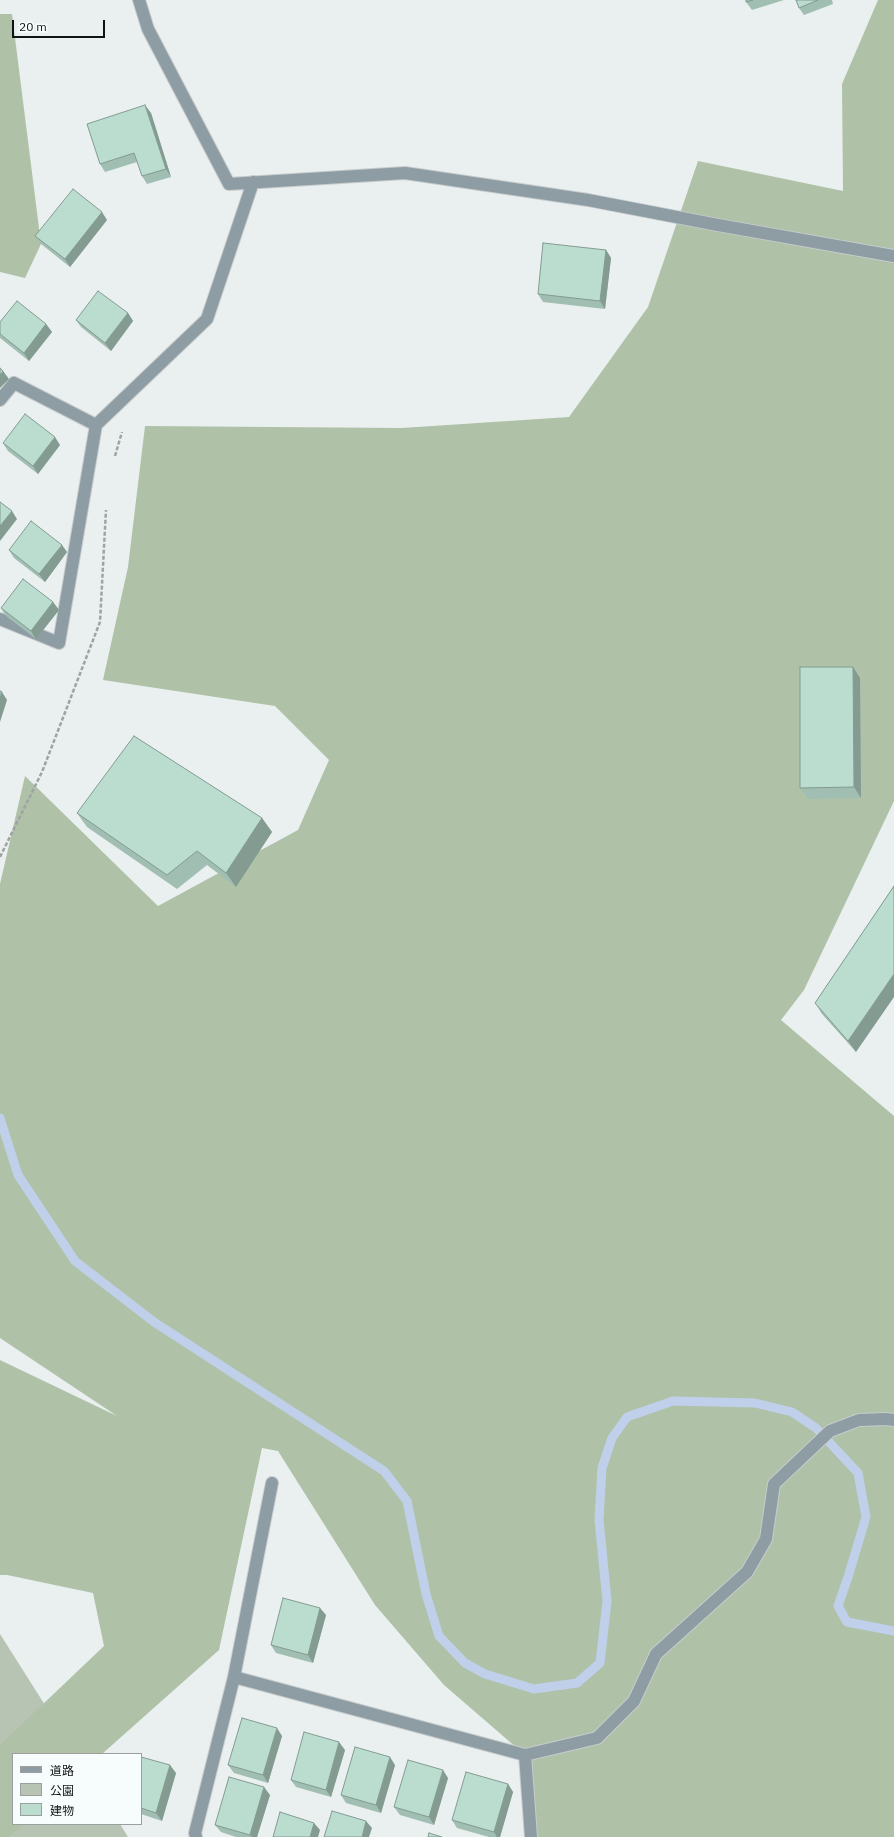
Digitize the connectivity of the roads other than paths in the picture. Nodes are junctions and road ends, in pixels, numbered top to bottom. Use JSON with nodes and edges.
{"nodes":[{"id":1,"x":139,"y":0,"type":"edge"},
{"id":2,"x":253,"y":182,"type":"junction"},
{"id":3,"x":894,"y":256,"type":"edge"},
{"id":4,"x":0,"y":400,"type":"edge"},
{"id":5,"x":96,"y":425,"type":"junction"},
{"id":6,"x":0,"y":619,"type":"edge"},
{"id":7,"x":894,"y":1420,"type":"edge"},
{"id":8,"x":272,"y":1483,"type":"dead end"},
{"id":9,"x":234,"y":1677,"type":"junction"},
{"id":10,"x":525,"y":1755,"type":"junction"},
{"id":11,"x":196,"y":1837,"type":"edge"},
{"id":12,"x":531,"y":1837,"type":"edge"}],
"edges":[{"from":1,"to":2,"type":"street"},
{"from":2,"to":3,"type":"street"},
{"from":2,"to":5,"type":"street"},
{"from":4,"to":5,"type":"street"},
{"from":5,"to":6,"type":"street"},
{"from":7,"to":10,"type":"street"},
{"from":8,"to":9,"type":"street"},
{"from":9,"to":10,"type":"street"},
{"from":9,"to":11,"type":"street"},
{"from":10,"to":12,"type":"street"}]}
